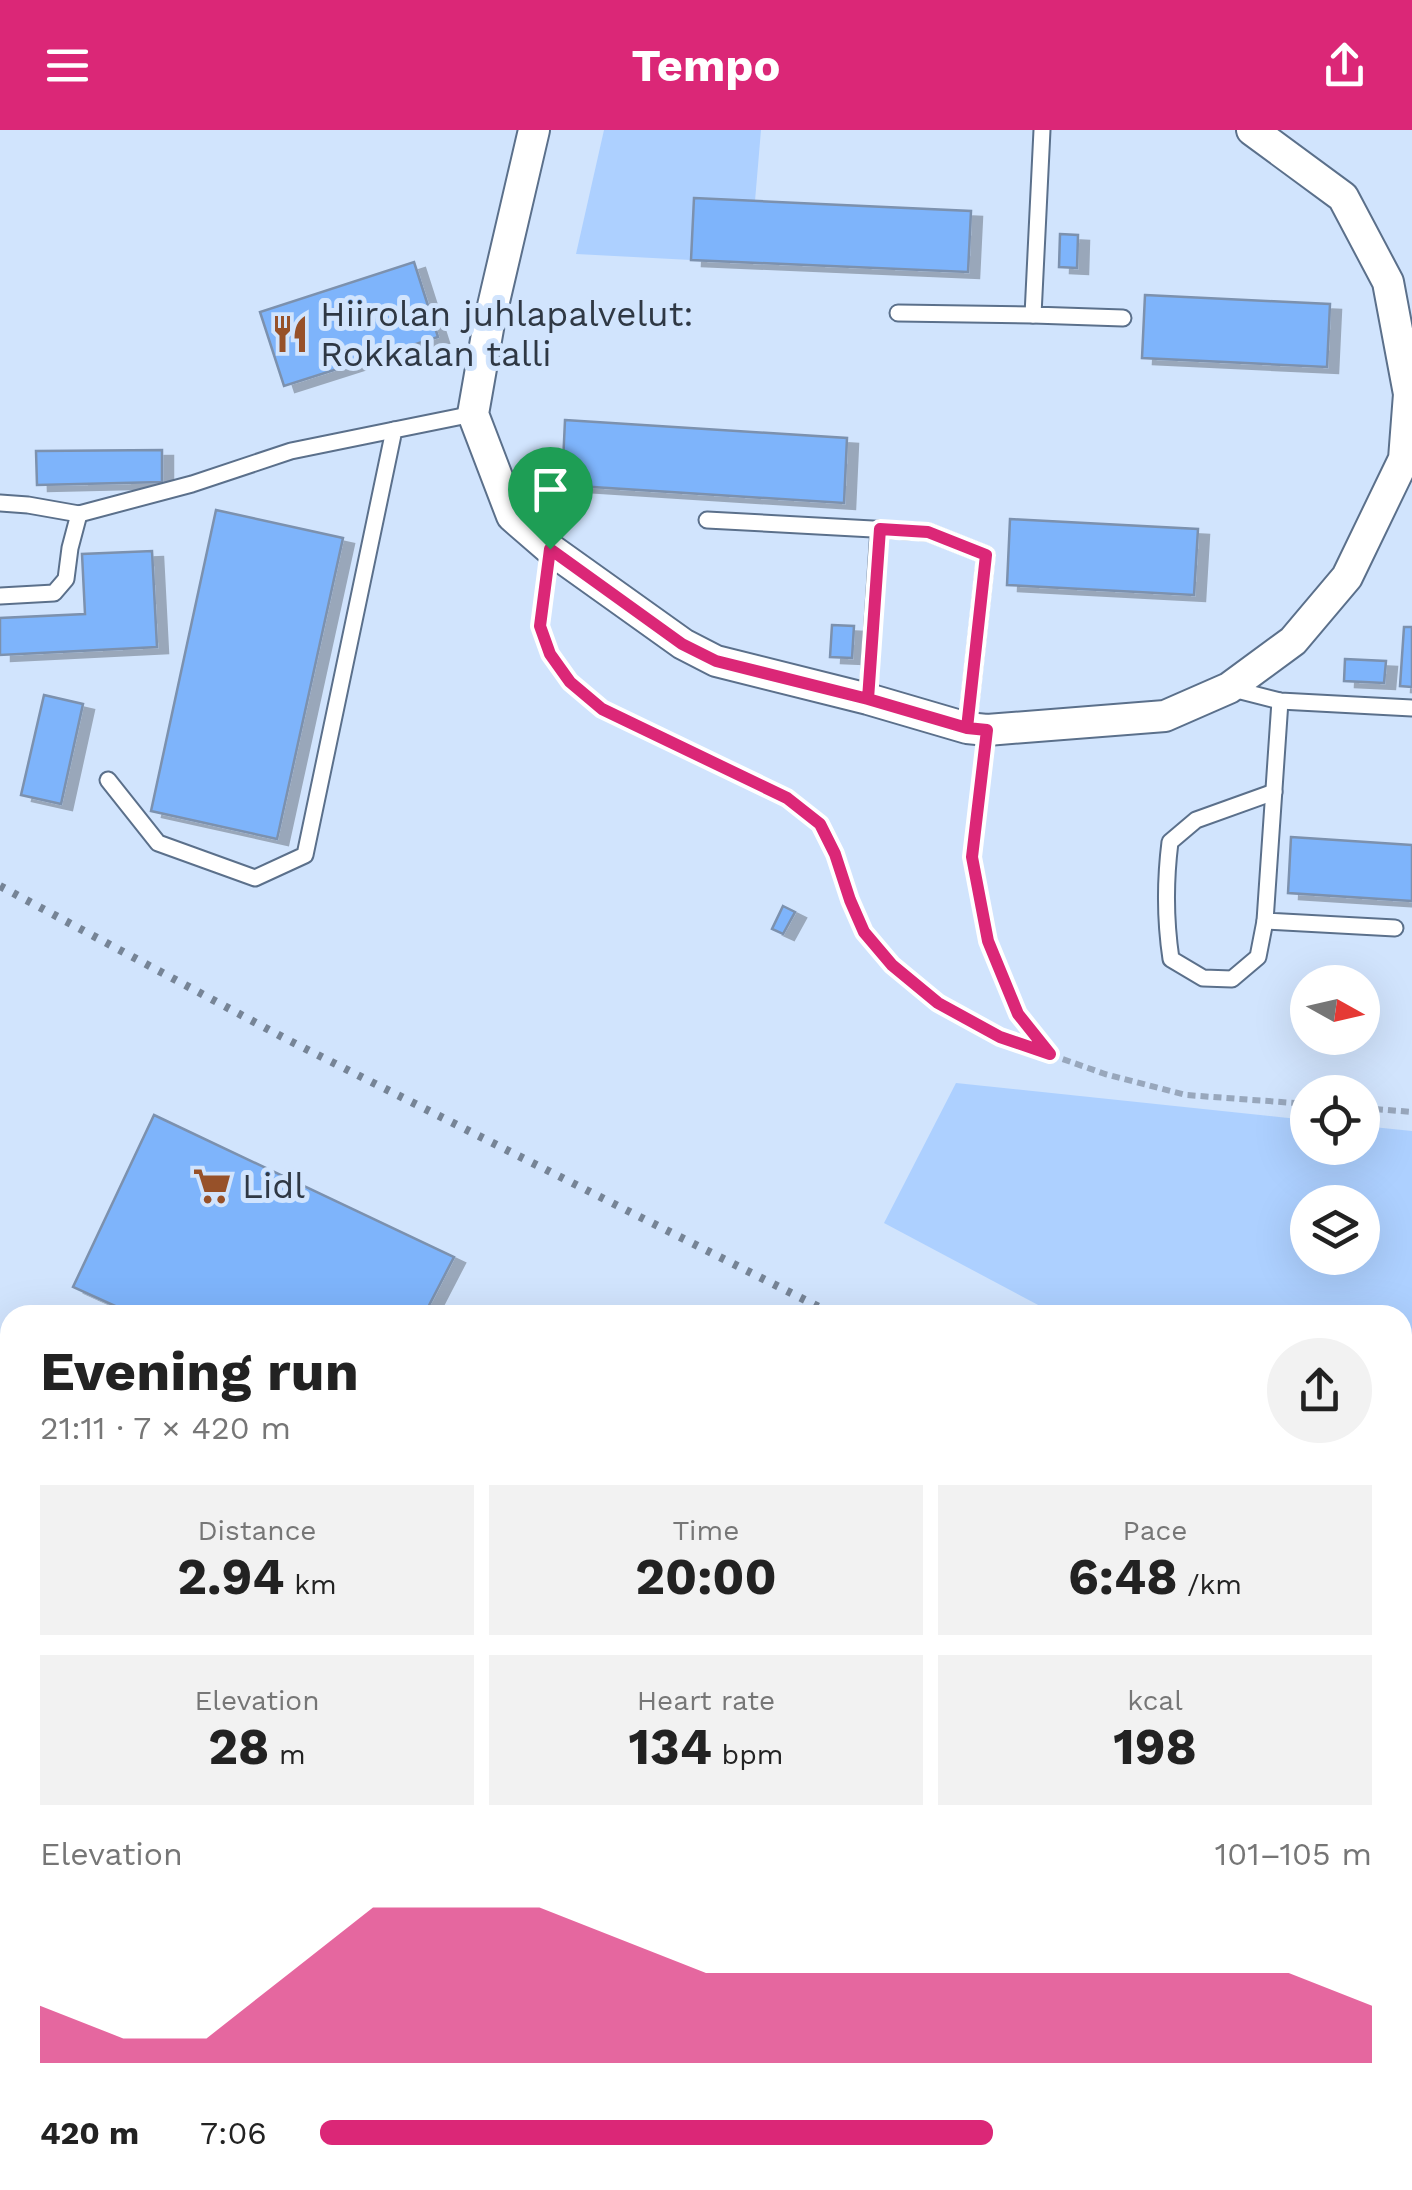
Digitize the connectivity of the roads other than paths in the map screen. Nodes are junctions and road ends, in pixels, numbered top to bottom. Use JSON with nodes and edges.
{"nodes":[{"id":1,"x":534,"y":130,"type":"edge"},
{"id":2,"x":1042,"y":130,"type":"edge"},
{"id":3,"x":1252,"y":130,"type":"edge"},
{"id":4,"x":898,"y":312,"type":"dead end"},
{"id":5,"x":1033,"y":315,"type":"junction"},
{"id":6,"x":1123,"y":318,"type":"dead end"},
{"id":7,"x":474,"y":414,"type":"junction"},
{"id":8,"x":394,"y":430,"type":"junction"},
{"id":9,"x":1408,"y":459,"type":"edge"},
{"id":10,"x":0,"y":504,"type":"edge"},
{"id":11,"x":79,"y":514,"type":"junction"},
{"id":12,"x":708,"y":520,"type":"dead end"},
{"id":13,"x":880,"y":529,"type":"junction"},
{"id":14,"x":0,"y":596,"type":"edge"},
{"id":15,"x":1229,"y":688,"type":"junction"},
{"id":16,"x":868,"y":699,"type":"junction"},
{"id":17,"x":1280,"y":701,"type":"junction"},
{"id":18,"x":1412,"y":708,"type":"edge"},
{"id":19,"x":977,"y":729,"type":"junction"},
{"id":20,"x":108,"y":780,"type":"dead end"},
{"id":21,"x":1274,"y":792,"type":"junction"},
{"id":22,"x":1266,"y":921,"type":"junction"},
{"id":23,"x":1395,"y":928,"type":"dead end"}],
"edges":[{"from":1,"to":7,"type":"street"},
{"from":2,"to":5,"type":"lane"},
{"from":3,"to":9,"type":"street"},
{"from":4,"to":5,"type":"lane"},
{"from":5,"to":6,"type":"lane"},
{"from":7,"to":8,"type":"lane"},
{"from":7,"to":16,"type":"street"},
{"from":8,"to":11,"type":"lane"},
{"from":8,"to":20,"type":"lane"},
{"from":9,"to":15,"type":"street"},
{"from":10,"to":11,"type":"lane"},
{"from":11,"to":14,"type":"lane"},
{"from":12,"to":13,"type":"lane"},
{"from":13,"to":16,"type":"lane"},
{"from":13,"to":19,"type":"lane"},
{"from":15,"to":17,"type":"lane"},
{"from":15,"to":19,"type":"street"},
{"from":16,"to":19,"type":"street"},
{"from":17,"to":18,"type":"lane"},
{"from":17,"to":21,"type":"lane"},
{"from":21,"to":22,"type":"lane"},
{"from":21,"to":22,"type":"lane"},
{"from":22,"to":23,"type":"lane"}]}
